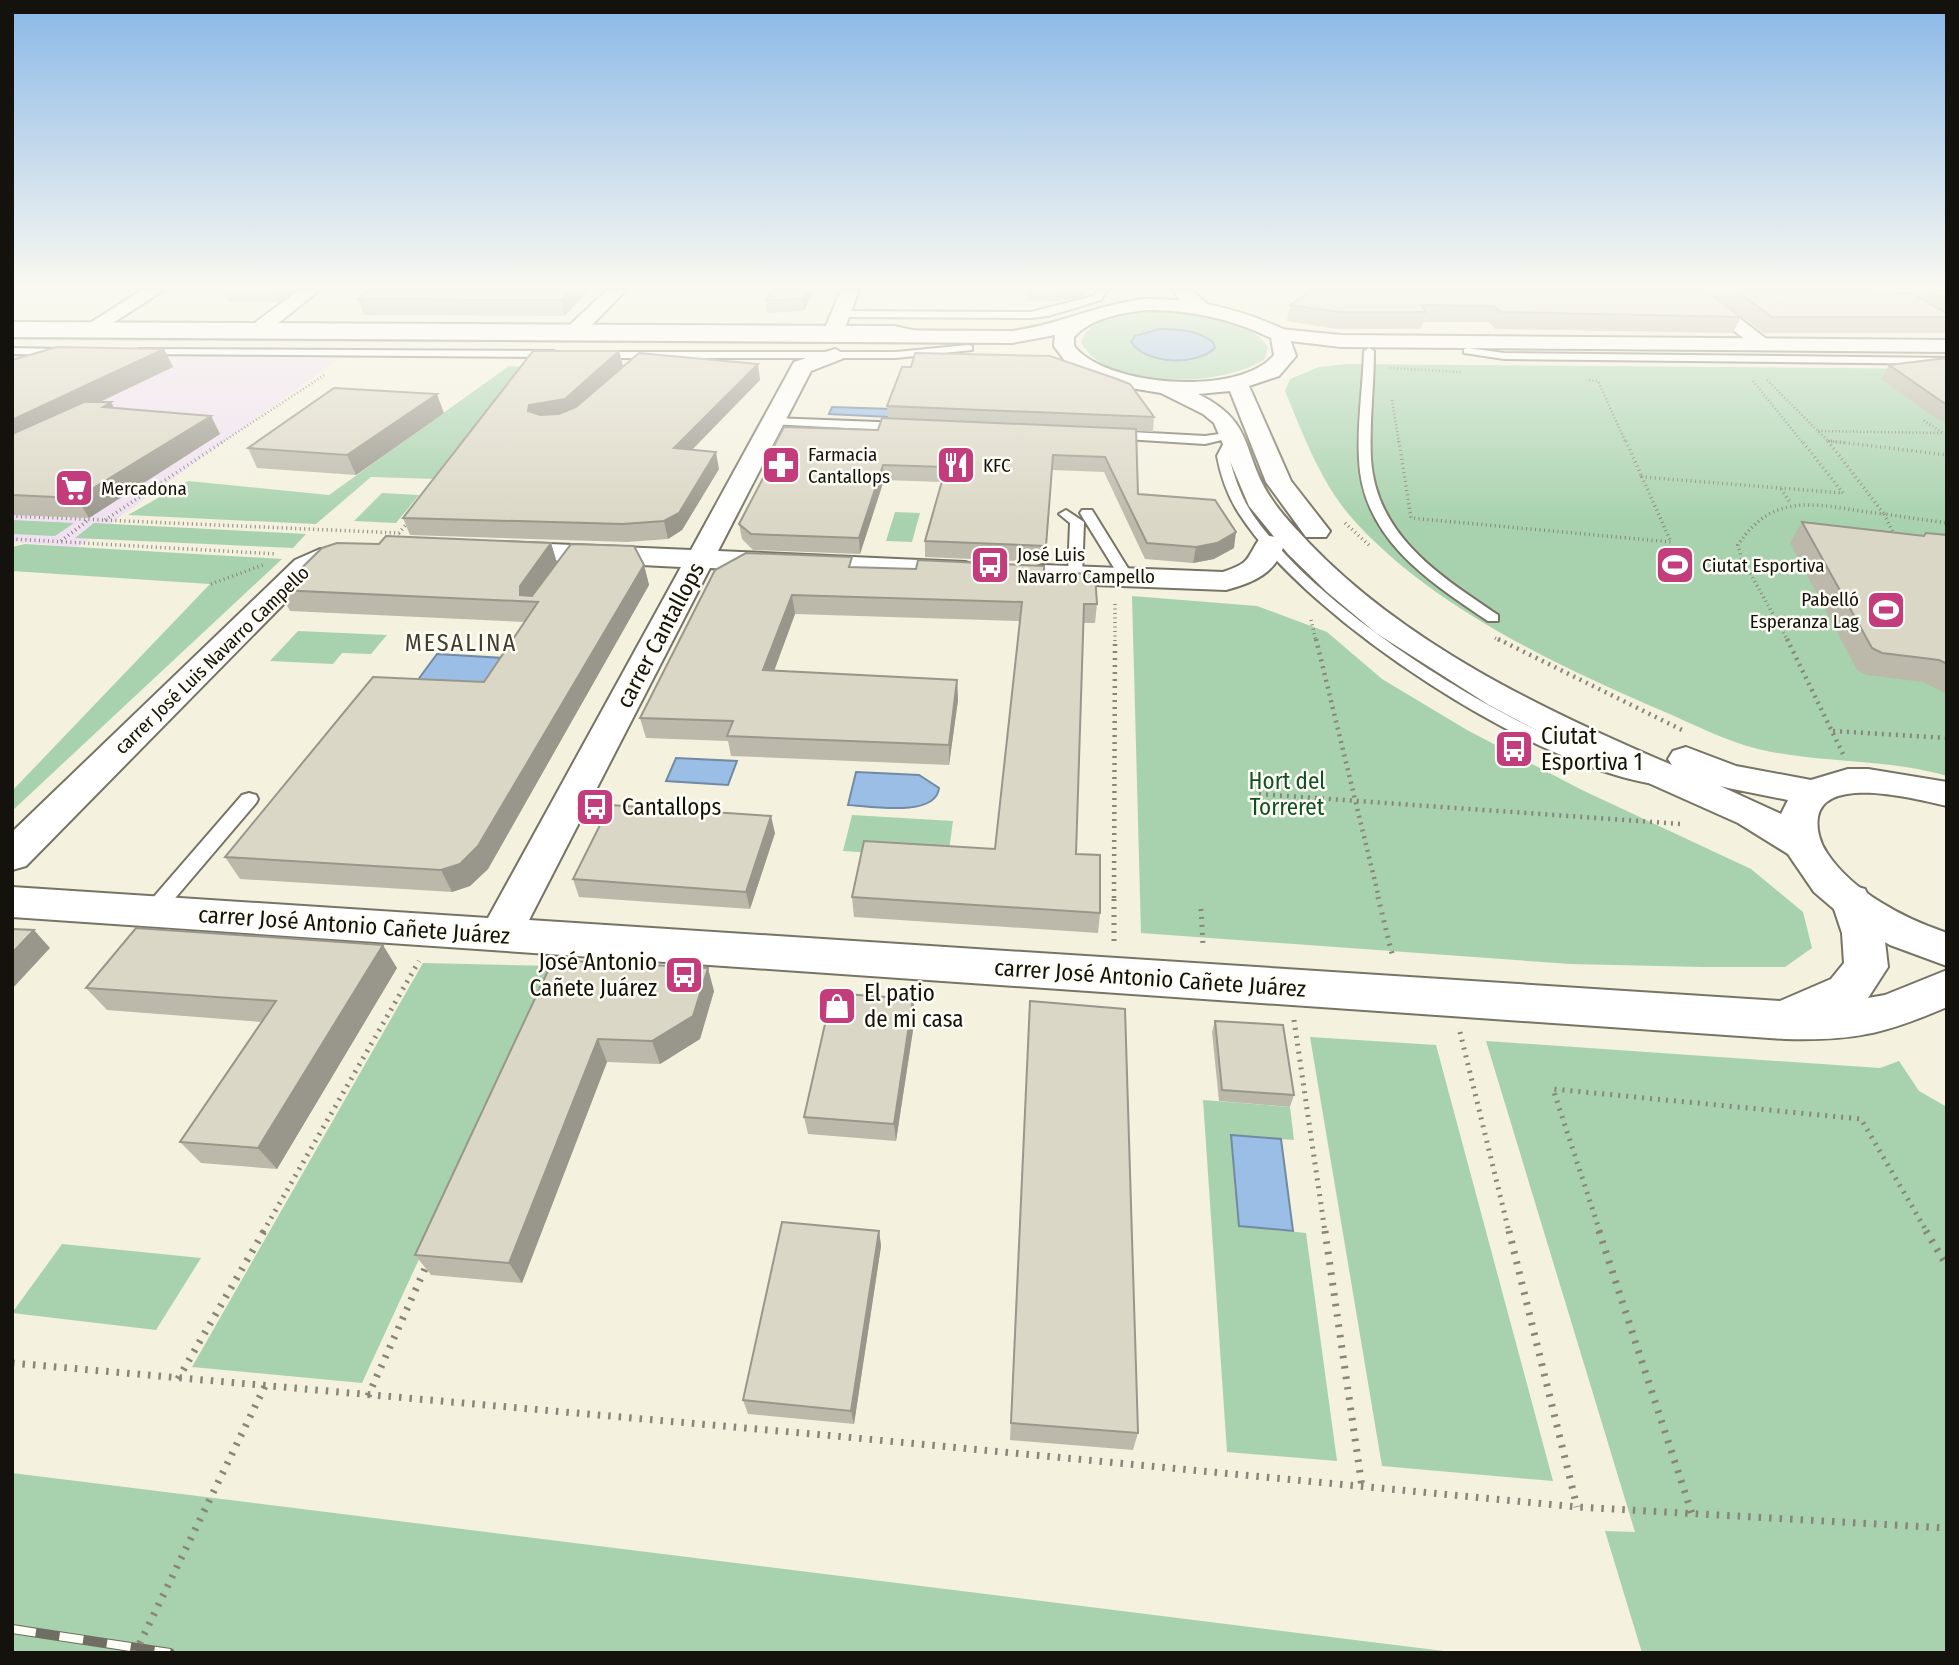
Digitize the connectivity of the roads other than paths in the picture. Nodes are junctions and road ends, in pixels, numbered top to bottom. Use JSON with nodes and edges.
{"nodes":[{"id":1,"x":802,"y":368,"type":"edge"},
{"id":2,"x":1088,"y":368,"type":"edge"},
{"id":3,"x":1274,"y":368,"type":"edge"},
{"id":4,"x":1369,"y":368,"type":"edge"},
{"id":5,"x":1250,"y":380,"type":"junction"},
{"id":6,"x":1164,"y":387,"type":"junction"},
{"id":7,"x":773,"y":422,"type":"junction"},
{"id":8,"x":916,"y":428,"type":"edge"},
{"id":9,"x":1095,"y":435,"type":"edge"},
{"id":10,"x":1231,"y":438,"type":"junction"},
{"id":11,"x":1087,"y":513,"type":"dead end"},
{"id":12,"x":1066,"y":514,"type":"dead end"},
{"id":13,"x":1270,"y":544,"type":"junction"},
{"id":14,"x":347,"y":549,"type":"edge"},
{"id":15,"x":470,"y":549,"type":"edge"},
{"id":16,"x":700,"y":559,"type":"junction"},
{"id":17,"x":1075,"y":576,"type":"junction"},
{"id":18,"x":1121,"y":585,"type":"junction"},
{"id":19,"x":1493,"y":618,"type":"dead end"},
{"id":20,"x":1674,"y":780,"type":"junction"},
{"id":21,"x":1815,"y":793,"type":"junction"},
{"id":22,"x":1947,"y":794,"type":"edge"},
{"id":23,"x":249,"y":799,"type":"dead end"},
{"id":24,"x":1802,"y":844,"type":"junction"},
{"id":25,"x":12,"y":856,"type":"edge"},
{"id":26,"x":1851,"y":900,"type":"junction"},
{"id":27,"x":12,"y":902,"type":"edge"},
{"id":28,"x":152,"y":912,"type":"junction"},
{"id":29,"x":500,"y":935,"type":"junction"},
{"id":30,"x":1947,"y":950,"type":"edge"},
{"id":31,"x":1947,"y":988,"type":"edge"},
{"id":32,"x":1785,"y":1020,"type":"junction"}],
"edges":[{"from":1,"to":7,"type":"main road","name":"carrer Cantallops"},
{"from":2,"to":6,"type":"main road"},
{"from":3,"to":5,"type":"main road"},
{"from":4,"to":19,"type":"lane"},
{"from":5,"to":6,"type":"main road"},
{"from":5,"to":21,"type":"main road"},
{"from":6,"to":10,"type":"main road"},
{"from":7,"to":8,"type":"lane"},
{"from":7,"to":16,"type":"main road","name":"carrer Cantallops"},
{"from":9,"to":10,"type":"lane"},
{"from":10,"to":13,"type":"lane"},
{"from":10,"to":20,"type":"main road"},
{"from":11,"to":18,"type":"lane"},
{"from":12,"to":17,"type":"lane"},
{"from":13,"to":18,"type":"main road"},
{"from":13,"to":20,"type":"lane"},
{"from":14,"to":25,"type":"main road","name":"carrer José Luis Navarro Campello"},
{"from":15,"to":16,"type":"main road"},
{"from":16,"to":17,"type":"main road"},
{"from":16,"to":29,"type":"main road","name":"carrer Cantallops"},
{"from":17,"to":18,"type":"main road"},
{"from":20,"to":24,"type":"main road"},
{"from":21,"to":22,"type":"main road"},
{"from":21,"to":24,"type":"main road"},
{"from":23,"to":28,"type":"lane"},
{"from":24,"to":26,"type":"main road"},
{"from":26,"to":30,"type":"main road"},
{"from":26,"to":32,"type":"main road","name":"carrer José Antonio Cañete Juárez"},
{"from":27,"to":28,"type":"main road","name":"carrer José Antonio Cañete Juárez"},
{"from":28,"to":29,"type":"main road","name":"carrer José Antonio Cañete Juárez"},
{"from":29,"to":32,"type":"main road","name":"carrer José Antonio Cañete Juárez"},
{"from":31,"to":32,"type":"main road","name":"carrer José Antonio Cañete Juárez"}]}
